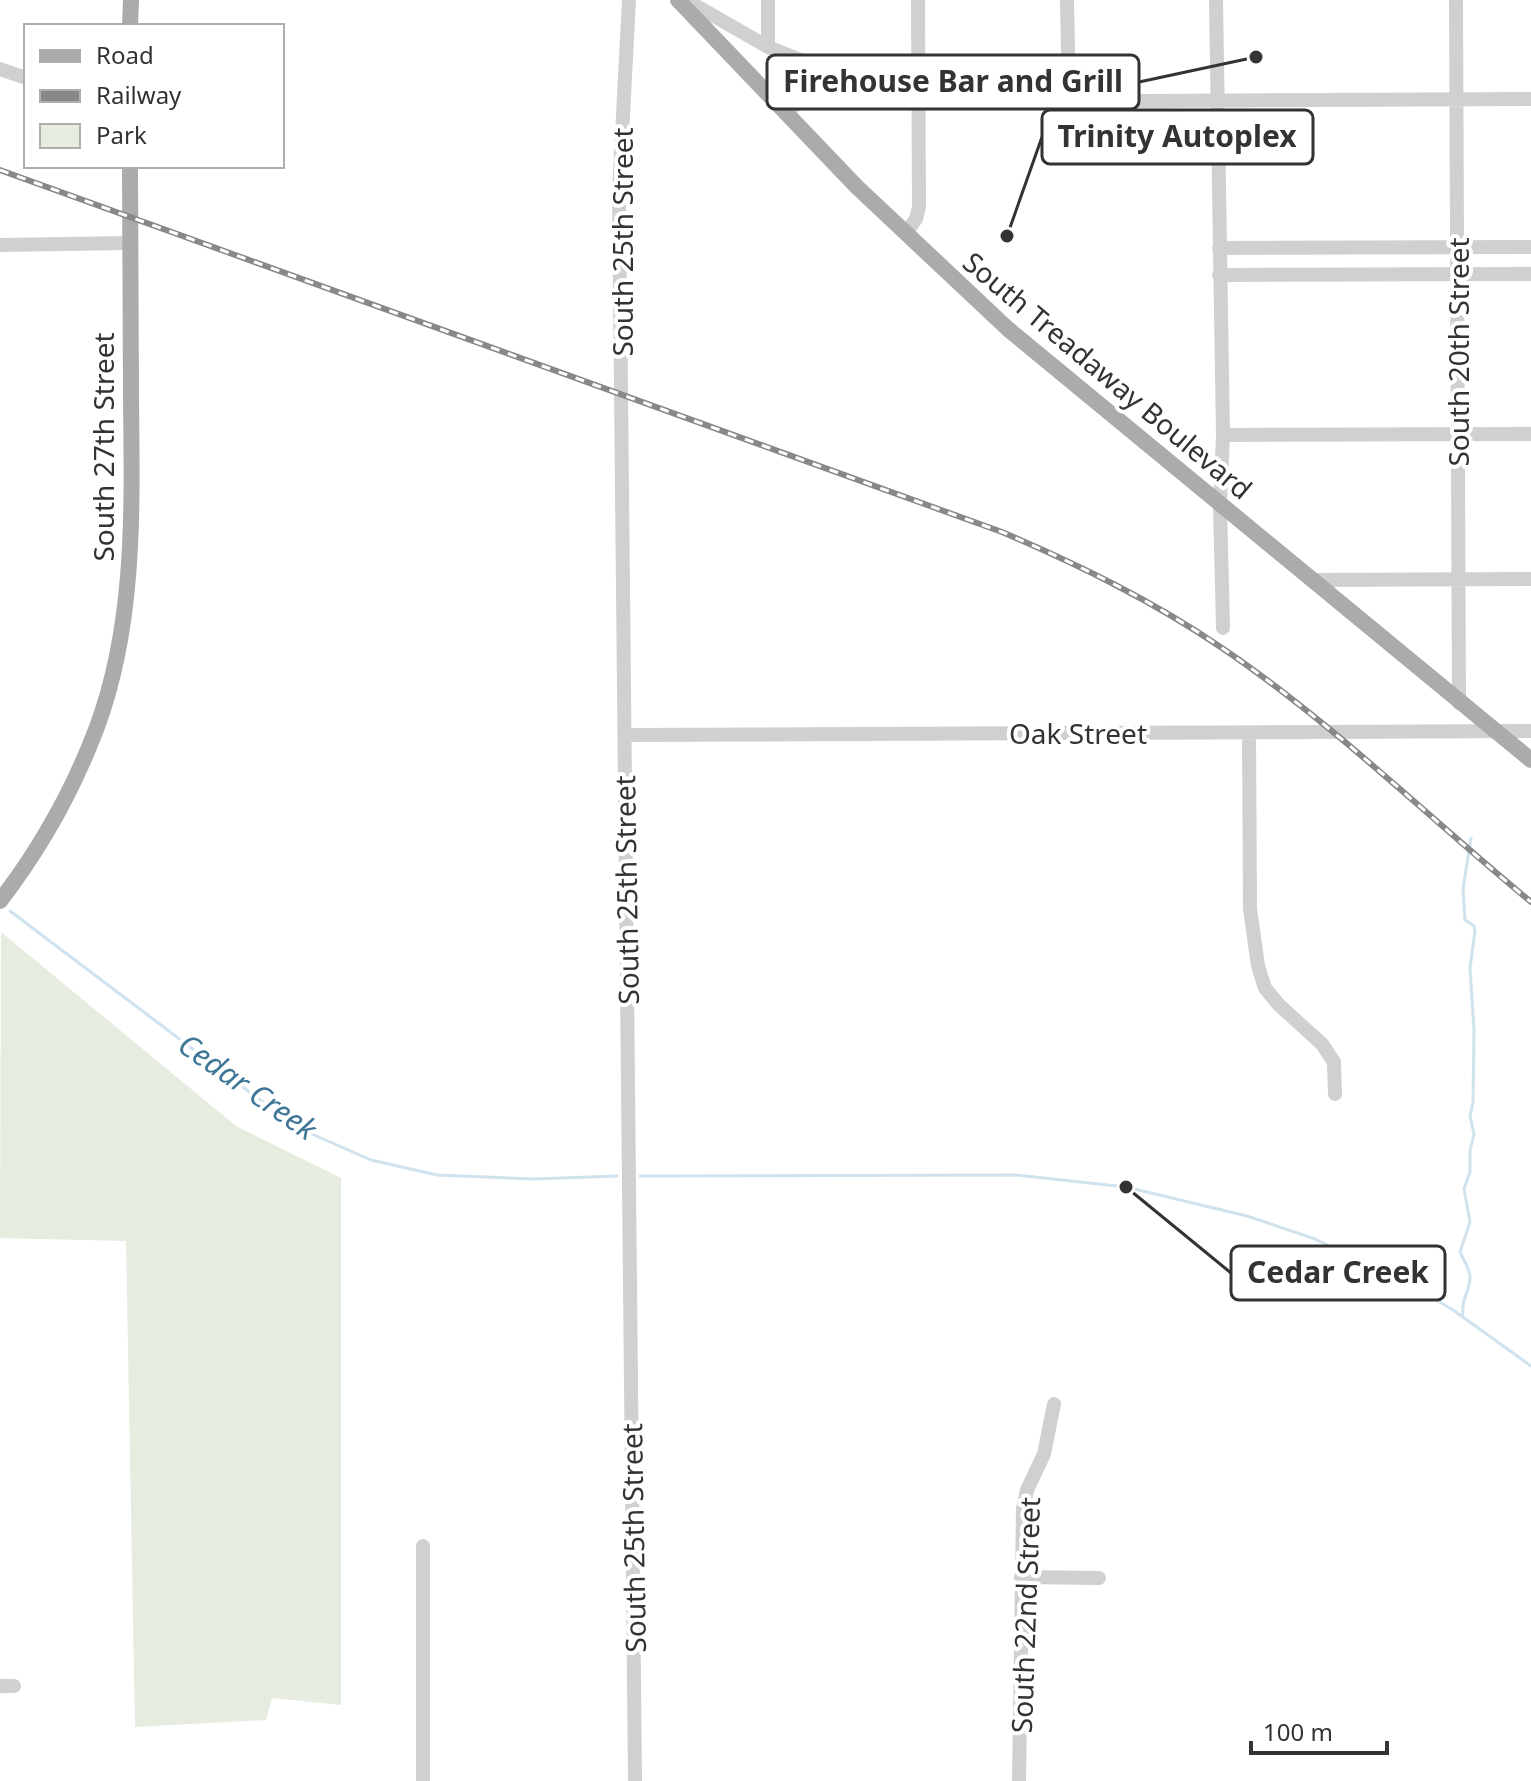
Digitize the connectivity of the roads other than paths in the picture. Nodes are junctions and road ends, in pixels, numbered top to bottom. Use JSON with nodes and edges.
{"nodes":[{"id":1,"x":131,"y":0,"type":"edge"},
{"id":2,"x":629,"y":0,"type":"edge"},
{"id":3,"x":678,"y":0,"type":"edge"},
{"id":4,"x":686,"y":0,"type":"edge"},
{"id":5,"x":768,"y":0,"type":"edge"},
{"id":6,"x":918,"y":0,"type":"edge"},
{"id":7,"x":1067,"y":0,"type":"edge"},
{"id":8,"x":1216,"y":0,"type":"edge"},
{"id":9,"x":1456,"y":0,"type":"edge"},
{"id":10,"x":130,"y":24,"type":"edge"},
{"id":11,"x":768,"y":47,"type":"junction"},
{"id":12,"x":0,"y":69,"type":"edge"},
{"id":13,"x":24,"y":77,"type":"edge"},
{"id":14,"x":888,"y":95,"type":"junction"},
{"id":15,"x":920,"y":99,"type":"junction"},
{"id":16,"x":1456,"y":99,"type":"junction"},
{"id":17,"x":1531,"y":99,"type":"edge"},
{"id":18,"x":1217,"y":101,"type":"junction"},
{"id":19,"x":1069,"y":102,"type":"junction"},
{"id":20,"x":787,"y":112,"type":"junction"},
{"id":21,"x":130,"y":168,"type":"edge"},
{"id":22,"x":906,"y":233,"type":"junction"},
{"id":23,"x":129,"y":243,"type":"junction"},
{"id":24,"x":0,"y":245,"type":"edge"},
{"id":25,"x":1531,"y":247,"type":"edge"},
{"id":26,"x":1219,"y":248,"type":"junction"},
{"id":27,"x":1458,"y":248,"type":"junction"},
{"id":28,"x":1459,"y":274,"type":"junction"},
{"id":29,"x":1531,"y":274,"type":"edge"},
{"id":30,"x":1219,"y":275,"type":"junction"},
{"id":31,"x":1531,"y":434,"type":"edge"},
{"id":32,"x":1223,"y":435,"type":"junction"},
{"id":33,"x":1458,"y":435,"type":"junction"},
{"id":34,"x":1220,"y":505,"type":"junction"},
{"id":35,"x":1458,"y":579,"type":"junction"},
{"id":36,"x":1531,"y":579,"type":"edge"},
{"id":37,"x":1313,"y":580,"type":"junction"},
{"id":38,"x":1223,"y":628,"type":"dead end"},
{"id":39,"x":1459,"y":703,"type":"junction"},
{"id":40,"x":1494,"y":731,"type":"junction"},
{"id":41,"x":1531,"y":731,"type":"edge"},
{"id":42,"x":1249,"y":733,"type":"junction"},
{"id":43,"x":625,"y":735,"type":"junction"},
{"id":44,"x":1531,"y":760,"type":"edge"},
{"id":45,"x":0,"y":901,"type":"edge"},
{"id":46,"x":1335,"y":1094,"type":"dead end"},
{"id":47,"x":1054,"y":1404,"type":"dead end"},
{"id":48,"x":423,"y":1546,"type":"dead end"},
{"id":49,"x":1021,"y":1577,"type":"junction"},
{"id":50,"x":1099,"y":1578,"type":"dead end"},
{"id":51,"x":423,"y":1781,"type":"edge"},
{"id":52,"x":635,"y":1781,"type":"edge"},
{"id":53,"x":1019,"y":1781,"type":"edge"}],
"edges":[{"from":1,"to":10,"type":"main road"},
{"from":2,"to":43,"type":"street","name":"South 25th Street"},
{"from":3,"to":20,"type":"main road","name":"South Treadaway Boulevard"},
{"from":4,"to":11,"type":"street"},
{"from":5,"to":11,"type":"street"},
{"from":6,"to":15,"type":"street"},
{"from":7,"to":19,"type":"street"},
{"from":8,"to":18,"type":"street"},
{"from":9,"to":16,"type":"street","name":"South 20th Street"},
{"from":11,"to":14,"type":"street"},
{"from":12,"to":13,"type":"street"},
{"from":14,"to":15,"type":"street"},
{"from":14,"to":20,"type":"street"},
{"from":15,"to":19,"type":"street"},
{"from":15,"to":22,"type":"street"},
{"from":16,"to":17,"type":"street"},
{"from":16,"to":18,"type":"street"},
{"from":16,"to":27,"type":"street","name":"South 20th Street"},
{"from":18,"to":19,"type":"street"},
{"from":18,"to":26,"type":"street"},
{"from":20,"to":22,"type":"main road","name":"South Treadaway Boulevard"},
{"from":21,"to":23,"type":"main road","name":"South 27th Street"},
{"from":22,"to":34,"type":"main road","name":"South Treadaway Boulevard"},
{"from":23,"to":24,"type":"street"},
{"from":23,"to":45,"type":"main road","name":"South 27th Street"},
{"from":25,"to":27,"type":"street"},
{"from":26,"to":27,"type":"street"},
{"from":26,"to":30,"type":"street"},
{"from":27,"to":28,"type":"street","name":"South 20th Street"},
{"from":28,"to":29,"type":"street"},
{"from":28,"to":30,"type":"street"},
{"from":28,"to":33,"type":"street","name":"South 20th Street"},
{"from":30,"to":32,"type":"street"},
{"from":31,"to":33,"type":"street"},
{"from":32,"to":33,"type":"street"},
{"from":32,"to":34,"type":"street"},
{"from":33,"to":35,"type":"street","name":"South 20th Street"},
{"from":34,"to":37,"type":"main road","name":"South Treadaway Boulevard"},
{"from":34,"to":38,"type":"street"},
{"from":35,"to":36,"type":"street"},
{"from":35,"to":37,"type":"street"},
{"from":35,"to":39,"type":"street","name":"South 20th Street"},
{"from":37,"to":39,"type":"main road","name":"South Treadaway Boulevard"},
{"from":39,"to":40,"type":"main road","name":"South Treadaway Boulevard"},
{"from":40,"to":41,"type":"street","name":"Oak Street"},
{"from":40,"to":42,"type":"street","name":"Oak Street"},
{"from":40,"to":44,"type":"main road","name":"South Treadaway Boulevard"},
{"from":42,"to":43,"type":"street","name":"Oak Street"},
{"from":42,"to":46,"type":"street"},
{"from":43,"to":52,"type":"street","name":"South 25th Street"},
{"from":47,"to":49,"type":"street","name":"South 22nd Street"},
{"from":48,"to":51,"type":"street"},
{"from":49,"to":50,"type":"street"},
{"from":49,"to":53,"type":"street","name":"South 22nd Street"}]}
